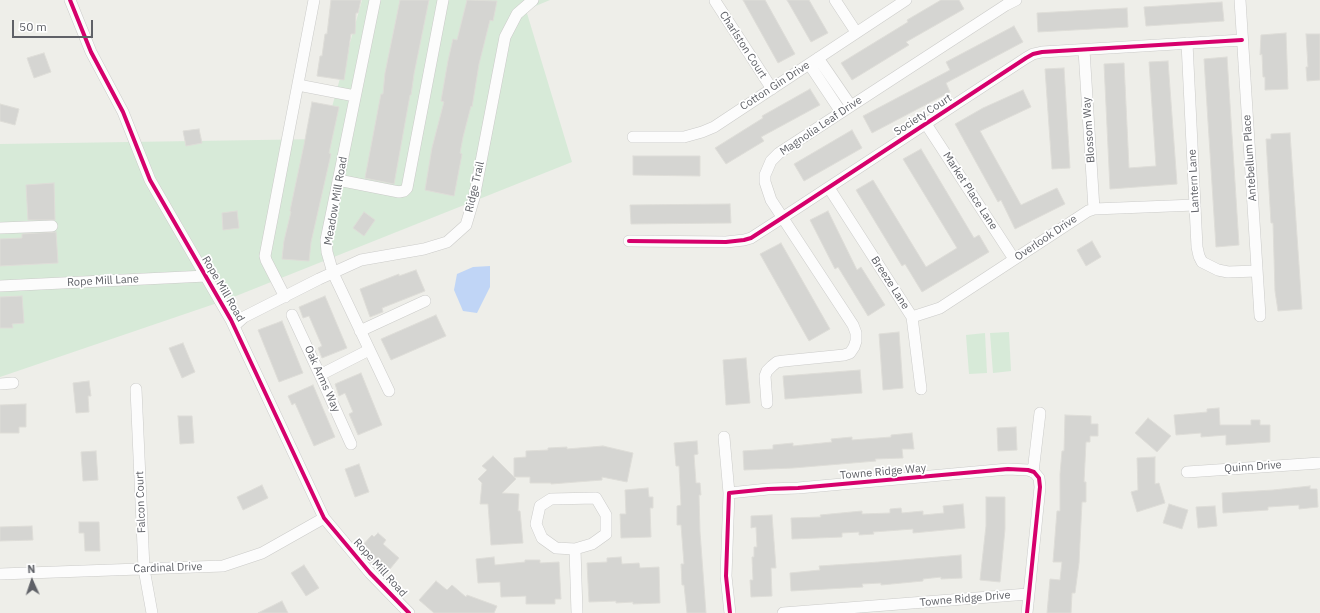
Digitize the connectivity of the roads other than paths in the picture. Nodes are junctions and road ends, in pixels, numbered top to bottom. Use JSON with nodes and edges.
{"nodes":[{"id":1,"x":70,"y":0,"type":"edge"},
{"id":2,"x":314,"y":0,"type":"edge"},
{"id":3,"x":375,"y":0,"type":"edge"},
{"id":4,"x":443,"y":0,"type":"edge"},
{"id":5,"x":532,"y":0,"type":"edge"},
{"id":6,"x":835,"y":0,"type":"edge"},
{"id":7,"x":906,"y":0,"type":"edge"},
{"id":8,"x":1016,"y":0,"type":"edge"},
{"id":9,"x":1240,"y":0,"type":"edge"},
{"id":10,"x":715,"y":1,"type":"edge"},
{"id":11,"x":856,"y":32,"type":"junction"},
{"id":12,"x":1242,"y":40,"type":"junction"},
{"id":13,"x":1186,"y":43,"type":"junction"},
{"id":14,"x":1084,"y":50,"type":"junction"},
{"id":15,"x":814,"y":61,"type":"junction"},
{"id":16,"x":298,"y":85,"type":"junction"},
{"id":17,"x":772,"y":89,"type":"junction"},
{"id":18,"x":355,"y":96,"type":"junction"},
{"id":19,"x":851,"y":106,"type":"junction"},
{"id":20,"x":841,"y":112,"type":"junction"},
{"id":21,"x":926,"y":124,"type":"junction"},
{"id":22,"x":633,"y":137,"type":"dead end"},
{"id":23,"x":338,"y":180,"type":"junction"},
{"id":24,"x":829,"y":188,"type":"junction"},
{"id":25,"x":1195,"y":205,"type":"junction"},
{"id":26,"x":1094,"y":209,"type":"junction"},
{"id":27,"x":782,"y":218,"type":"junction"},
{"id":28,"x":52,"y":226,"type":"dead end"},
{"id":29,"x":0,"y":228,"type":"edge"},
{"id":30,"x":629,"y":241,"type":"dead end"},
{"id":31,"x":1014,"y":259,"type":"junction"},
{"id":32,"x":1257,"y":271,"type":"junction"},
{"id":33,"x":333,"y":273,"type":"junction"},
{"id":34,"x":206,"y":276,"type":"junction"},
{"id":35,"x":0,"y":286,"type":"edge"},
{"id":36,"x":284,"y":297,"type":"junction"},
{"id":37,"x":425,"y":301,"type":"dead end"},
{"id":38,"x":292,"y":315,"type":"dead end"},
{"id":39,"x":1260,"y":316,"type":"dead end"},
{"id":40,"x":912,"y":317,"type":"junction"},
{"id":41,"x":234,"y":326,"type":"junction"},
{"id":42,"x":360,"y":331,"type":"junction"},
{"id":43,"x":369,"y":350,"type":"junction"},
{"id":44,"x":320,"y":374,"type":"junction"},
{"id":45,"x":13,"y":383,"type":"dead end"},
{"id":46,"x":0,"y":384,"type":"edge"},
{"id":47,"x":136,"y":389,"type":"dead end"},
{"id":48,"x":921,"y":389,"type":"dead end"},
{"id":49,"x":389,"y":391,"type":"dead end"},
{"id":50,"x":767,"y":403,"type":"dead end"},
{"id":51,"x":1040,"y":414,"type":"dead end"},
{"id":52,"x":724,"y":437,"type":"dead end"},
{"id":53,"x":351,"y":444,"type":"dead end"},
{"id":54,"x":1320,"y":463,"type":"edge"},
{"id":55,"x":1034,"y":472,"type":"junction"},
{"id":56,"x":1187,"y":472,"type":"dead end"},
{"id":57,"x":729,"y":493,"type":"junction"},
{"id":58,"x":324,"y":518,"type":"junction"},
{"id":59,"x":575,"y":549,"type":"junction"},
{"id":60,"x":144,"y":570,"type":"junction"},
{"id":61,"x":0,"y":574,"type":"edge"},
{"id":62,"x":1028,"y":594,"type":"junction"},
{"id":63,"x":894,"y":609,"type":"edge"},
{"id":64,"x":152,"y":613,"type":"edge"},
{"id":65,"x":409,"y":613,"type":"edge"},
{"id":66,"x":577,"y":613,"type":"edge"},
{"id":67,"x":730,"y":613,"type":"edge"},
{"id":68,"x":783,"y":613,"type":"edge"},
{"id":69,"x":1027,"y":613,"type":"edge"}],
"edges":[{"from":1,"to":34,"type":"street","name":"Rope Mill Road"},
{"from":2,"to":16,"type":"street"},
{"from":3,"to":18,"type":"street","name":"Meadow Mill Road"},
{"from":4,"to":23,"type":"street"},
{"from":5,"to":33,"type":"street","name":"Ridge Trail"},
{"from":6,"to":11,"type":"street"},
{"from":7,"to":11,"type":"street","name":"Cotton Gin Drive"},
{"from":8,"to":19,"type":"street","name":"Magnolia Leaf Drive"},
{"from":9,"to":12,"type":"street","name":"Antebellum Place"},
{"from":10,"to":17,"type":"street","name":"Charlston Court"},
{"from":11,"to":15,"type":"street","name":"Cotton Gin Drive"},
{"from":12,"to":13,"type":"street","name":"Society Court"},
{"from":12,"to":32,"type":"street","name":"Antebellum Place"},
{"from":13,"to":14,"type":"street","name":"Society Court"},
{"from":13,"to":25,"type":"street","name":"Lantern Lane"},
{"from":14,"to":21,"type":"street","name":"Society Court"},
{"from":14,"to":26,"type":"street","name":"Blossom Way"},
{"from":15,"to":17,"type":"street","name":"Cotton Gin Drive"},
{"from":15,"to":19,"type":"street"},
{"from":15,"to":20,"type":"street"},
{"from":16,"to":18,"type":"street"},
{"from":16,"to":36,"type":"street"},
{"from":17,"to":22,"type":"street","name":"Cotton Gin Drive"},
{"from":18,"to":23,"type":"street","name":"Meadow Mill Road"},
{"from":19,"to":20,"type":"street","name":"Magnolia Leaf Drive"},
{"from":20,"to":27,"type":"street","name":"Magnolia Leaf Drive"},
{"from":21,"to":24,"type":"street","name":"Society Court"},
{"from":21,"to":31,"type":"street","name":"Market Place Lane"},
{"from":23,"to":33,"type":"street","name":"Meadow Mill Road"},
{"from":24,"to":27,"type":"street","name":"Society Court"},
{"from":24,"to":40,"type":"street","name":"Breeze Lane"},
{"from":25,"to":26,"type":"street","name":"Overlook Drive"},
{"from":25,"to":32,"type":"street","name":"Lantern Lane"},
{"from":26,"to":31,"type":"street","name":"Overlook Drive"},
{"from":27,"to":30,"type":"street","name":"Society Court"},
{"from":27,"to":50,"type":"street","name":"Magnolia Leaf Drive"},
{"from":28,"to":29,"type":"street"},
{"from":31,"to":40,"type":"street","name":"Overlook Drive"},
{"from":32,"to":39,"type":"street","name":"Antebellum Place"},
{"from":33,"to":36,"type":"street","name":"Ridge Trail"},
{"from":33,"to":42,"type":"street","name":"Meadow Mill Road"},
{"from":34,"to":35,"type":"street","name":"Rope Mill Lane"},
{"from":34,"to":41,"type":"street","name":"Rope Mill Road"},
{"from":36,"to":41,"type":"street","name":"Ridge Trail"},
{"from":37,"to":42,"type":"street"},
{"from":38,"to":44,"type":"street","name":"Oak Arms Way"},
{"from":40,"to":48,"type":"street","name":"Breeze Lane"},
{"from":41,"to":58,"type":"street","name":"Rope Mill Road"},
{"from":42,"to":43,"type":"street","name":"Meadow Mill Road"},
{"from":43,"to":44,"type":"street"},
{"from":43,"to":49,"type":"street","name":"Meadow Mill Road"},
{"from":44,"to":53,"type":"street","name":"Oak Arms Way"},
{"from":45,"to":46,"type":"street"},
{"from":47,"to":60,"type":"street","name":"Falcon Court"},
{"from":51,"to":55,"type":"street"},
{"from":52,"to":57,"type":"street"},
{"from":54,"to":56,"type":"street","name":"Quinn Drive"},
{"from":55,"to":57,"type":"street","name":"Towne Ridge Way"},
{"from":55,"to":62,"type":"street"},
{"from":57,"to":67,"type":"street"},
{"from":58,"to":60,"type":"street","name":"Cardinal Drive"},
{"from":58,"to":65,"type":"street","name":"Rope Mill Road"},
{"from":59,"to":59,"type":"street"},
{"from":59,"to":66,"type":"street"},
{"from":60,"to":61,"type":"street","name":"Cardinal Drive"},
{"from":60,"to":64,"type":"street","name":"Falcon Court"},
{"from":62,"to":63,"type":"street","name":"Towne Ridge Drive"},
{"from":62,"to":69,"type":"street"},
{"from":63,"to":68,"type":"street","name":"Towne Ridge Drive"}]}
